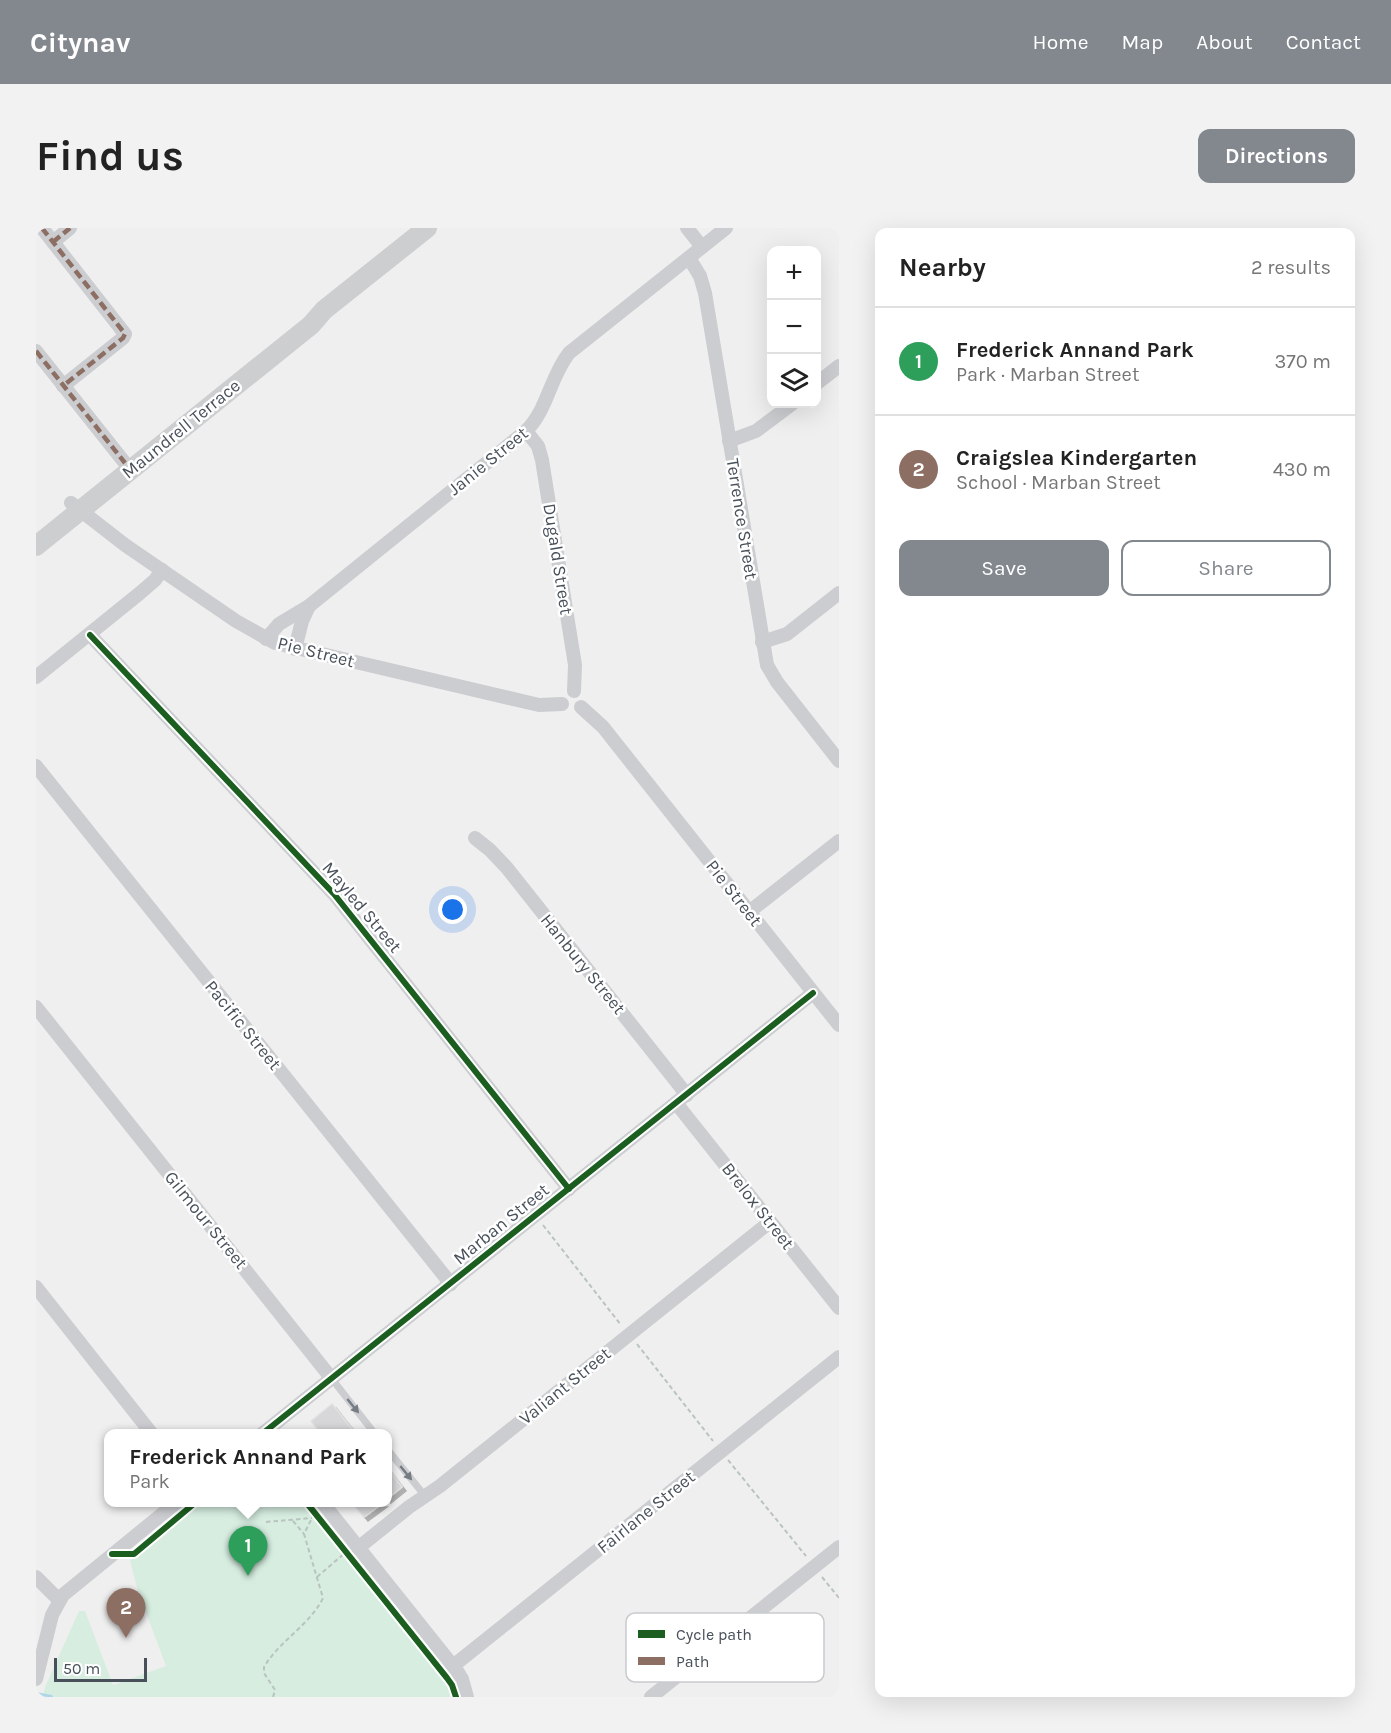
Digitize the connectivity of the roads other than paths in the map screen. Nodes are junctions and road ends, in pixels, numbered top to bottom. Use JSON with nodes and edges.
{"nodes":[{"id":1,"x":42,"y":228,"type":"edge"},
{"id":2,"x":70,"y":228,"type":"edge"},
{"id":3,"x":427,"y":228,"type":"edge"},
{"id":4,"x":687,"y":228,"type":"edge"},
{"id":5,"x":726,"y":228,"type":"edge"},
{"id":6,"x":53,"y":242,"type":"junction"},
{"id":7,"x":702,"y":247,"type":"junction"},
{"id":8,"x":689,"y":258,"type":"junction"},
{"id":9,"x":324,"y":310,"type":"junction"},
{"id":10,"x":36,"y":351,"type":"edge"},
{"id":11,"x":839,"y":366,"type":"edge"},
{"id":12,"x":821,"y":380,"type":"edge"},
{"id":13,"x":63,"y":386,"type":"junction"},
{"id":14,"x":787,"y":408,"type":"edge"},
{"id":15,"x":526,"y":431,"type":"junction"},
{"id":16,"x":729,"y":441,"type":"junction"},
{"id":17,"x":124,"y":463,"type":"junction"},
{"id":18,"x":76,"y":507,"type":"junction"},
{"id":19,"x":36,"y":532,"type":"edge"},
{"id":20,"x":36,"y":546,"type":"edge"},
{"id":21,"x":162,"y":570,"type":"junction"},
{"id":22,"x":839,"y":593,"type":"edge"},
{"id":23,"x":309,"y":606,"type":"junction"},
{"id":24,"x":90,"y":635,"type":"junction"},
{"id":25,"x":266,"y":639,"type":"junction"},
{"id":26,"x":762,"y":642,"type":"junction"},
{"id":27,"x":295,"y":649,"type":"junction"},
{"id":28,"x":36,"y":677,"type":"edge"},
{"id":29,"x":574,"y":691,"type":"junction"},
{"id":30,"x":562,"y":704,"type":"junction"},
{"id":31,"x":581,"y":707,"type":"junction"},
{"id":32,"x":839,"y":761,"type":"edge"},
{"id":33,"x":36,"y":766,"type":"edge"},
{"id":34,"x":475,"y":838,"type":"dead end"},
{"id":35,"x":839,"y":841,"type":"edge"},
{"id":36,"x":749,"y":912,"type":"junction"},
{"id":37,"x":813,"y":993,"type":"junction"},
{"id":38,"x":36,"y":1007,"type":"edge"},
{"id":39,"x":839,"y":1025,"type":"edge"},
{"id":40,"x":682,"y":1099,"type":"junction"},
{"id":41,"x":569,"y":1189,"type":"junction"},
{"id":42,"x":771,"y":1222,"type":"junction"},
{"id":43,"x":451,"y":1284,"type":"junction"},
{"id":44,"x":36,"y":1287,"type":"edge"},
{"id":45,"x":839,"y":1308,"type":"edge"},
{"id":46,"x":839,"y":1357,"type":"edge"},
{"id":47,"x":332,"y":1379,"type":"junction"},
{"id":48,"x":148,"y":1429,"type":"edge"},
{"id":49,"x":271,"y":1429,"type":"edge"},
{"id":50,"x":371,"y":1429,"type":"edge"},
{"id":51,"x":392,"y":1456,"type":"edge"},
{"id":52,"x":425,"y":1496,"type":"junction"},
{"id":53,"x":172,"y":1507,"type":"edge"},
{"id":54,"x":315,"y":1511,"type":"edge"},
{"id":55,"x":839,"y":1547,"type":"edge"},
{"id":56,"x":352,"y":1554,"type":"junction"},
{"id":57,"x":36,"y":1577,"type":"edge"},
{"id":58,"x":59,"y":1600,"type":"junction"},
{"id":59,"x":756,"y":1613,"type":"edge"},
{"id":60,"x":453,"y":1666,"type":"junction"},
{"id":61,"x":37,"y":1672,"type":"edge"},
{"id":62,"x":670,"y":1682,"type":"edge"},
{"id":63,"x":467,"y":1697,"type":"edge"},
{"id":64,"x":651,"y":1697,"type":"edge"}],
"edges":[{"from":1,"to":6,"type":"street"},
{"from":2,"to":6,"type":"street"},
{"from":3,"to":9,"type":"main road","name":"Maundrell Terrace"},
{"from":4,"to":7,"type":"street"},
{"from":5,"to":7,"type":"street","name":"Janie Street"},
{"from":6,"to":13,"type":"street"},
{"from":7,"to":8,"type":"street","name":"Janie Street"},
{"from":8,"to":15,"type":"street","name":"Janie Street"},
{"from":8,"to":16,"type":"street","name":"Terrence Street"},
{"from":9,"to":17,"type":"main road","name":"Maundrell Terrace"},
{"from":9,"to":18,"type":"main road","name":"Maundrell Terrace"},
{"from":10,"to":13,"type":"street"},
{"from":11,"to":12,"type":"street"},
{"from":13,"to":17,"type":"street"},
{"from":14,"to":16,"type":"street"},
{"from":15,"to":23,"type":"street","name":"Janie Street"},
{"from":15,"to":29,"type":"street","name":"Dugald Street"},
{"from":16,"to":26,"type":"street","name":"Terrence Street"},
{"from":17,"to":18,"type":"main road","name":"Maundrell Terrace"},
{"from":18,"to":19,"type":"main road","name":"Maundrell Terrace"},
{"from":18,"to":20,"type":"main road","name":"Maundrell Terrace"},
{"from":18,"to":21,"type":"street","name":"Pie Street"},
{"from":21,"to":24,"type":"street"},
{"from":21,"to":25,"type":"street","name":"Pie Street"},
{"from":22,"to":26,"type":"street"},
{"from":23,"to":25,"type":"street","name":"Janie Street"},
{"from":23,"to":27,"type":"street"},
{"from":24,"to":28,"type":"street"},
{"from":24,"to":41,"type":"street","name":"Mayled Street"},
{"from":25,"to":27,"type":"street","name":"Pie Street"},
{"from":26,"to":32,"type":"street","name":"Terrence Street"},
{"from":27,"to":30,"type":"street","name":"Pie Street"},
{"from":29,"to":30,"type":"street"},
{"from":29,"to":31,"type":"street"},
{"from":30,"to":31,"type":"street"},
{"from":31,"to":36,"type":"street","name":"Pie Street"},
{"from":33,"to":43,"type":"street","name":"Pacific Street"},
{"from":34,"to":40,"type":"street","name":"Hanbury Street"},
{"from":35,"to":36,"type":"street"},
{"from":36,"to":37,"type":"street","name":"Pie Street"},
{"from":37,"to":39,"type":"street","name":"Pie Street"},
{"from":37,"to":40,"type":"street","name":"Marban Street"},
{"from":38,"to":47,"type":"street","name":"Gilmour Street"},
{"from":40,"to":41,"type":"street","name":"Marban Street"},
{"from":40,"to":42,"type":"street","name":"Brelox Street"},
{"from":41,"to":43,"type":"street","name":"Marban Street"},
{"from":42,"to":45,"type":"street","name":"Brelox Street"},
{"from":42,"to":52,"type":"street","name":"Valiant Street"},
{"from":43,"to":47,"type":"street","name":"Marban Street"},
{"from":44,"to":48,"type":"street"},
{"from":46,"to":60,"type":"street","name":"Fairlane Street"},
{"from":47,"to":49,"type":"street","name":"Marban Street"},
{"from":47,"to":50,"type":"lane","name":"Gilmour Street","one_way":true},
{"from":51,"to":52,"type":"lane","one_way":true},
{"from":52,"to":56,"type":"street","name":"Valiant Street"},
{"from":53,"to":58,"type":"street"},
{"from":54,"to":56,"type":"street"},
{"from":55,"to":59,"type":"street"},
{"from":56,"to":60,"type":"street"},
{"from":57,"to":58,"type":"street"},
{"from":58,"to":61,"type":"street"},
{"from":60,"to":63,"type":"street"},
{"from":62,"to":64,"type":"street"}]}
